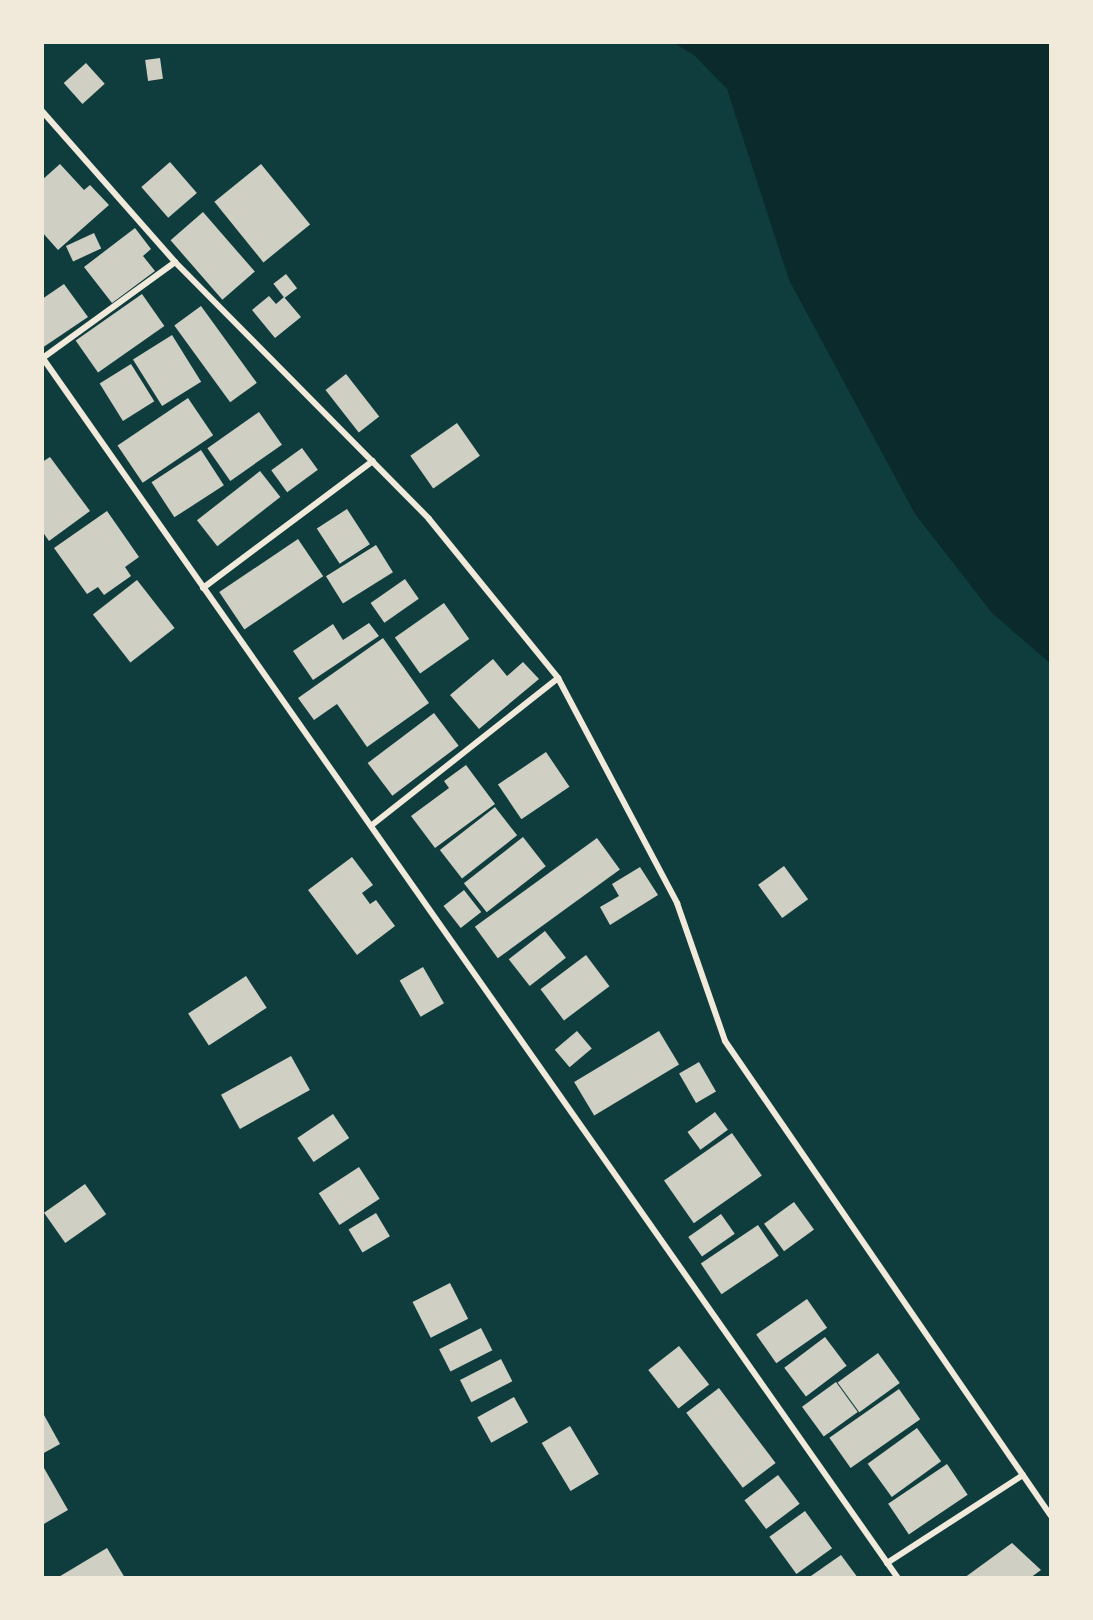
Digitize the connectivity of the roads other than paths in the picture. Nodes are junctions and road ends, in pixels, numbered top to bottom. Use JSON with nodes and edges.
{"nodes":[{"id":1,"x":42,"y":111,"type":"edge"},
{"id":2,"x":175,"y":262,"type":"junction"},
{"id":3,"x":43,"y":357,"type":"edge"},
{"id":4,"x":373,"y":461,"type":"junction"},
{"id":5,"x":202,"y":588,"type":"junction"},
{"id":6,"x":558,"y":678,"type":"junction"},
{"id":7,"x":372,"y":825,"type":"junction"},
{"id":8,"x":1023,"y":1475,"type":"junction"},
{"id":9,"x":1051,"y":1516,"type":"edge"},
{"id":10,"x":887,"y":1563,"type":"junction"},
{"id":11,"x":898,"y":1578,"type":"edge"}],
"edges":[{"from":1,"to":2,"type":"street"},
{"from":2,"to":3,"type":"street"},
{"from":2,"to":4,"type":"street"},
{"from":3,"to":5,"type":"street"},
{"from":4,"to":5,"type":"street"},
{"from":4,"to":6,"type":"street"},
{"from":5,"to":7,"type":"street"},
{"from":6,"to":7,"type":"street"},
{"from":6,"to":8,"type":"street"},
{"from":7,"to":10,"type":"street"},
{"from":8,"to":9,"type":"street"},
{"from":8,"to":10,"type":"street"},
{"from":10,"to":11,"type":"street"}]}
